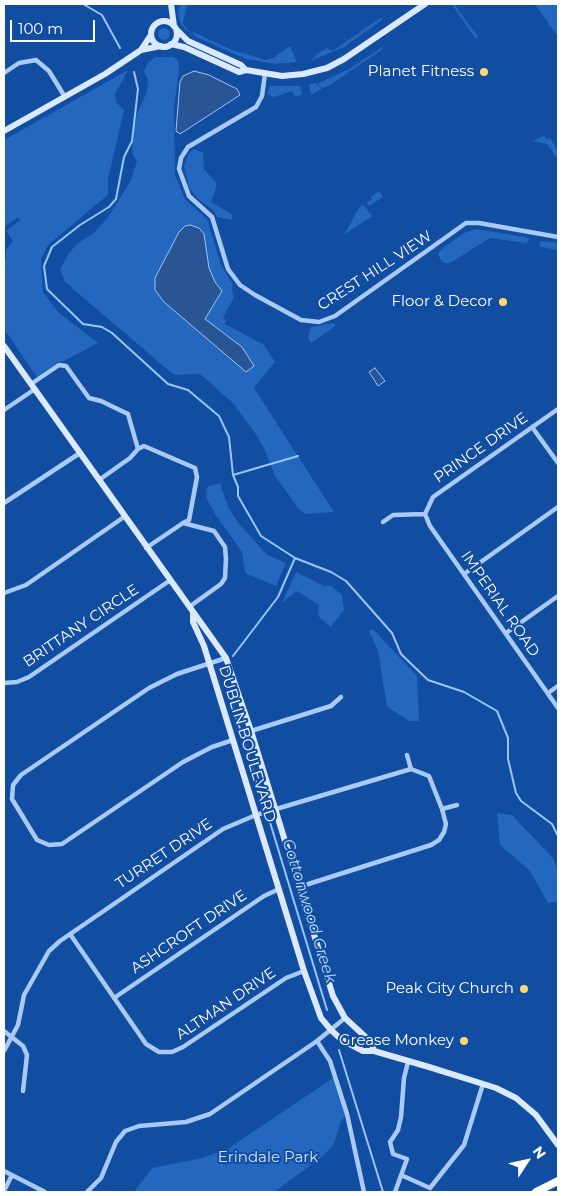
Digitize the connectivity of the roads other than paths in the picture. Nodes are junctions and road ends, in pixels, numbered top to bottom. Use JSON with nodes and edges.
{"nodes":[{"id":1,"x":425,"y":4,"type":"edge"},
{"id":2,"x":171,"y":5,"type":"edge"},
{"id":3,"x":160,"y":22,"type":"junction"},
{"id":4,"x":175,"y":28,"type":"junction"},
{"id":5,"x":151,"y":35,"type":"junction"},
{"id":6,"x":171,"y":44,"type":"junction"},
{"id":7,"x":161,"y":46,"type":"junction"},
{"id":8,"x":142,"y":50,"type":"junction"},
{"id":9,"x":246,"y":70,"type":"junction"},
{"id":10,"x":4,"y":73,"type":"edge"},
{"id":11,"x":265,"y":74,"type":"junction"},
{"id":12,"x":65,"y":97,"type":"junction"},
{"id":13,"x":4,"y":132,"type":"edge"},
{"id":14,"x":558,"y":237,"type":"edge"},
{"id":15,"x":4,"y":346,"type":"edge"},
{"id":16,"x":33,"y":387,"type":"junction"},
{"id":17,"x":558,"y":409,"type":"edge"},
{"id":18,"x":4,"y":410,"type":"edge"},
{"id":19,"x":532,"y":427,"type":"junction"},
{"id":20,"x":138,"y":449,"type":"junction"},
{"id":21,"x":80,"y":453,"type":"junction"},
{"id":22,"x":558,"y":464,"type":"edge"},
{"id":23,"x":99,"y":480,"type":"junction"},
{"id":24,"x":4,"y":503,"type":"edge"},
{"id":25,"x":558,"y":507,"type":"edge"},
{"id":26,"x":426,"y":514,"type":"junction"},
{"id":27,"x":124,"y":517,"type":"junction"},
{"id":28,"x":383,"y":522,"type":"dead end"},
{"id":29,"x":183,"y":523,"type":"junction"},
{"id":30,"x":146,"y":548,"type":"junction"},
{"id":31,"x":464,"y":574,"type":"junction"},
{"id":32,"x":169,"y":580,"type":"junction"},
{"id":33,"x":4,"y":593,"type":"edge"},
{"id":34,"x":558,"y":596,"type":"edge"},
{"id":35,"x":189,"y":608,"type":"junction"},
{"id":36,"x":193,"y":614,"type":"junction"},
{"id":37,"x":506,"y":633,"type":"junction"},
{"id":38,"x":226,"y":658,"type":"junction"},
{"id":39,"x":209,"y":663,"type":"junction"},
{"id":40,"x":4,"y":683,"type":"edge"},
{"id":41,"x":558,"y":686,"type":"edge"},
{"id":42,"x":548,"y":693,"type":"junction"},
{"id":43,"x":341,"y":697,"type":"dead end"},
{"id":44,"x":558,"y":708,"type":"edge"},
{"id":45,"x":251,"y":731,"type":"junction"},
{"id":46,"x":233,"y":740,"type":"junction"},
{"id":47,"x":407,"y":755,"type":"dead end"},
{"id":48,"x":411,"y":769,"type":"junction"},
{"id":49,"x":457,"y":805,"type":"dead end"},
{"id":50,"x":442,"y":809,"type":"junction"},
{"id":51,"x":275,"y":810,"type":"junction"},
{"id":52,"x":256,"y":815,"type":"junction"},
{"id":53,"x":299,"y":887,"type":"junction"},
{"id":54,"x":279,"y":889,"type":"junction"},
{"id":55,"x":70,"y":934,"type":"junction"},
{"id":56,"x":304,"y":971,"type":"junction"},
{"id":57,"x":114,"y":998,"type":"junction"},
{"id":58,"x":345,"y":1018,"type":"junction"},
{"id":59,"x":331,"y":1030,"type":"junction"},
{"id":60,"x":4,"y":1031,"type":"edge"},
{"id":61,"x":12,"y":1037,"type":"junction"},
{"id":62,"x":317,"y":1041,"type":"junction"},
{"id":63,"x":4,"y":1051,"type":"edge"},
{"id":64,"x":374,"y":1051,"type":"junction"},
{"id":65,"x":408,"y":1062,"type":"junction"},
{"id":66,"x":483,"y":1084,"type":"junction"},
{"id":67,"x":23,"y":1091,"type":"dead end"},
{"id":68,"x":558,"y":1145,"type":"edge"},
{"id":69,"x":4,"y":1171,"type":"edge"},
{"id":70,"x":12,"y":1175,"type":"junction"},
{"id":71,"x":401,"y":1175,"type":"junction"},
{"id":72,"x":558,"y":1181,"type":"edge"},
{"id":73,"x":4,"y":1191,"type":"edge"},
{"id":74,"x":45,"y":1192,"type":"edge"},
{"id":75,"x":87,"y":1192,"type":"edge"},
{"id":76,"x":364,"y":1192,"type":"edge"},
{"id":77,"x":395,"y":1192,"type":"edge"},
{"id":78,"x":536,"y":1192,"type":"edge"}],
"edges":[{"from":1,"to":11,"type":"main road"},
{"from":2,"to":3,"type":"main road"},
{"from":2,"to":4,"type":"main road"},
{"from":3,"to":4,"type":"main road"},
{"from":3,"to":5,"type":"main road"},
{"from":4,"to":6,"type":"main road"},
{"from":4,"to":9,"type":"main road"},
{"from":5,"to":7,"type":"main road"},
{"from":5,"to":8,"type":"main road"},
{"from":6,"to":7,"type":"main road"},
{"from":6,"to":9,"type":"main road"},
{"from":7,"to":8,"type":"main road"},
{"from":8,"to":12,"type":"main road"},
{"from":9,"to":11,"type":"main road"},
{"from":10,"to":12,"type":"street"},
{"from":11,"to":14,"type":"street","name":"CREST HILL VIEW"},
{"from":12,"to":13,"type":"main road"},
{"from":15,"to":16,"type":"main road","name":"DUBLIN BOULEVARD"},
{"from":16,"to":18,"type":"street"},
{"from":16,"to":20,"type":"street"},
{"from":16,"to":21,"type":"main road","name":"DUBLIN BOULEVARD"},
{"from":17,"to":19,"type":"street","name":"PRINCE DRIVE"},
{"from":19,"to":22,"type":"street"},
{"from":19,"to":26,"type":"street","name":"PRINCE DRIVE"},
{"from":20,"to":23,"type":"street"},
{"from":20,"to":29,"type":"street"},
{"from":21,"to":23,"type":"main road","name":"DUBLIN BOULEVARD"},
{"from":21,"to":24,"type":"street"},
{"from":23,"to":27,"type":"main road","name":"DUBLIN BOULEVARD"},
{"from":25,"to":31,"type":"street"},
{"from":26,"to":28,"type":"street"},
{"from":26,"to":31,"type":"street","name":"IMPERIAL ROAD"},
{"from":27,"to":30,"type":"main road","name":"DUBLIN BOULEVARD"},
{"from":27,"to":33,"type":"street"},
{"from":29,"to":30,"type":"street"},
{"from":29,"to":35,"type":"street"},
{"from":30,"to":32,"type":"main road","name":"DUBLIN BOULEVARD"},
{"from":31,"to":37,"type":"street","name":"IMPERIAL ROAD"},
{"from":32,"to":35,"type":"main road","name":"DUBLIN BOULEVARD"},
{"from":32,"to":40,"type":"street","name":"BRITTANY CIRCLE"},
{"from":34,"to":37,"type":"street"},
{"from":35,"to":36,"type":"main road","name":"DUBLIN BOULEVARD"},
{"from":36,"to":38,"type":"main road","name":"DUBLIN BOULEVARD"},
{"from":36,"to":39,"type":"main road","name":"DUBLIN BOULEVARD"},
{"from":37,"to":42,"type":"street","name":"IMPERIAL ROAD"},
{"from":38,"to":39,"type":"street"},
{"from":38,"to":45,"type":"main road","name":"DUBLIN BOULEVARD"},
{"from":39,"to":46,"type":"main road","name":"DUBLIN BOULEVARD"},
{"from":39,"to":46,"type":"street"},
{"from":41,"to":42,"type":"street"},
{"from":42,"to":44,"type":"street","name":"IMPERIAL ROAD"},
{"from":43,"to":45,"type":"street"},
{"from":45,"to":51,"type":"main road","name":"DUBLIN BOULEVARD"},
{"from":46,"to":52,"type":"main road","name":"DUBLIN BOULEVARD"},
{"from":47,"to":48,"type":"street"},
{"from":48,"to":50,"type":"street"},
{"from":48,"to":51,"type":"street","name":"TURRET DRIVE"},
{"from":49,"to":50,"type":"street"},
{"from":50,"to":53,"type":"street"},
{"from":51,"to":52,"type":"street","name":"TURRET DRIVE"},
{"from":51,"to":53,"type":"main road","name":"DUBLIN BOULEVARD"},
{"from":52,"to":54,"type":"main road","name":"DUBLIN BOULEVARD"},
{"from":52,"to":55,"type":"street","name":"TURRET DRIVE"},
{"from":53,"to":58,"type":"main road","name":"DUBLIN BOULEVARD"},
{"from":54,"to":56,"type":"main road","name":"DUBLIN BOULEVARD"},
{"from":54,"to":57,"type":"street","name":"ASHCROFT DRIVE"},
{"from":55,"to":57,"type":"street","name":"ALTMAN DRIVE"},
{"from":55,"to":61,"type":"street","name":"TURRET DRIVE"},
{"from":56,"to":57,"type":"street","name":"ALTMAN DRIVE"},
{"from":56,"to":59,"type":"main road","name":"DUBLIN BOULEVARD"},
{"from":58,"to":59,"type":"street"},
{"from":58,"to":64,"type":"main road","name":"DUBLIN BOULEVARD"},
{"from":59,"to":62,"type":"street"},
{"from":59,"to":64,"type":"main road","name":"DUBLIN BOULEVARD"},
{"from":60,"to":61,"type":"street"},
{"from":61,"to":63,"type":"street","name":"TURRET DRIVE"},
{"from":61,"to":67,"type":"street"},
{"from":62,"to":75,"type":"street"},
{"from":62,"to":76,"type":"street"},
{"from":64,"to":65,"type":"main road","name":"DUBLIN BOULEVARD"},
{"from":65,"to":66,"type":"main road","name":"DUBLIN BOULEVARD"},
{"from":65,"to":71,"type":"street"},
{"from":66,"to":68,"type":"main road","name":"DUBLIN BOULEVARD"},
{"from":66,"to":71,"type":"street"},
{"from":69,"to":70,"type":"street"},
{"from":70,"to":73,"type":"street"},
{"from":70,"to":74,"type":"street"},
{"from":71,"to":77,"type":"street"},
{"from":72,"to":78,"type":"highway"}]}
